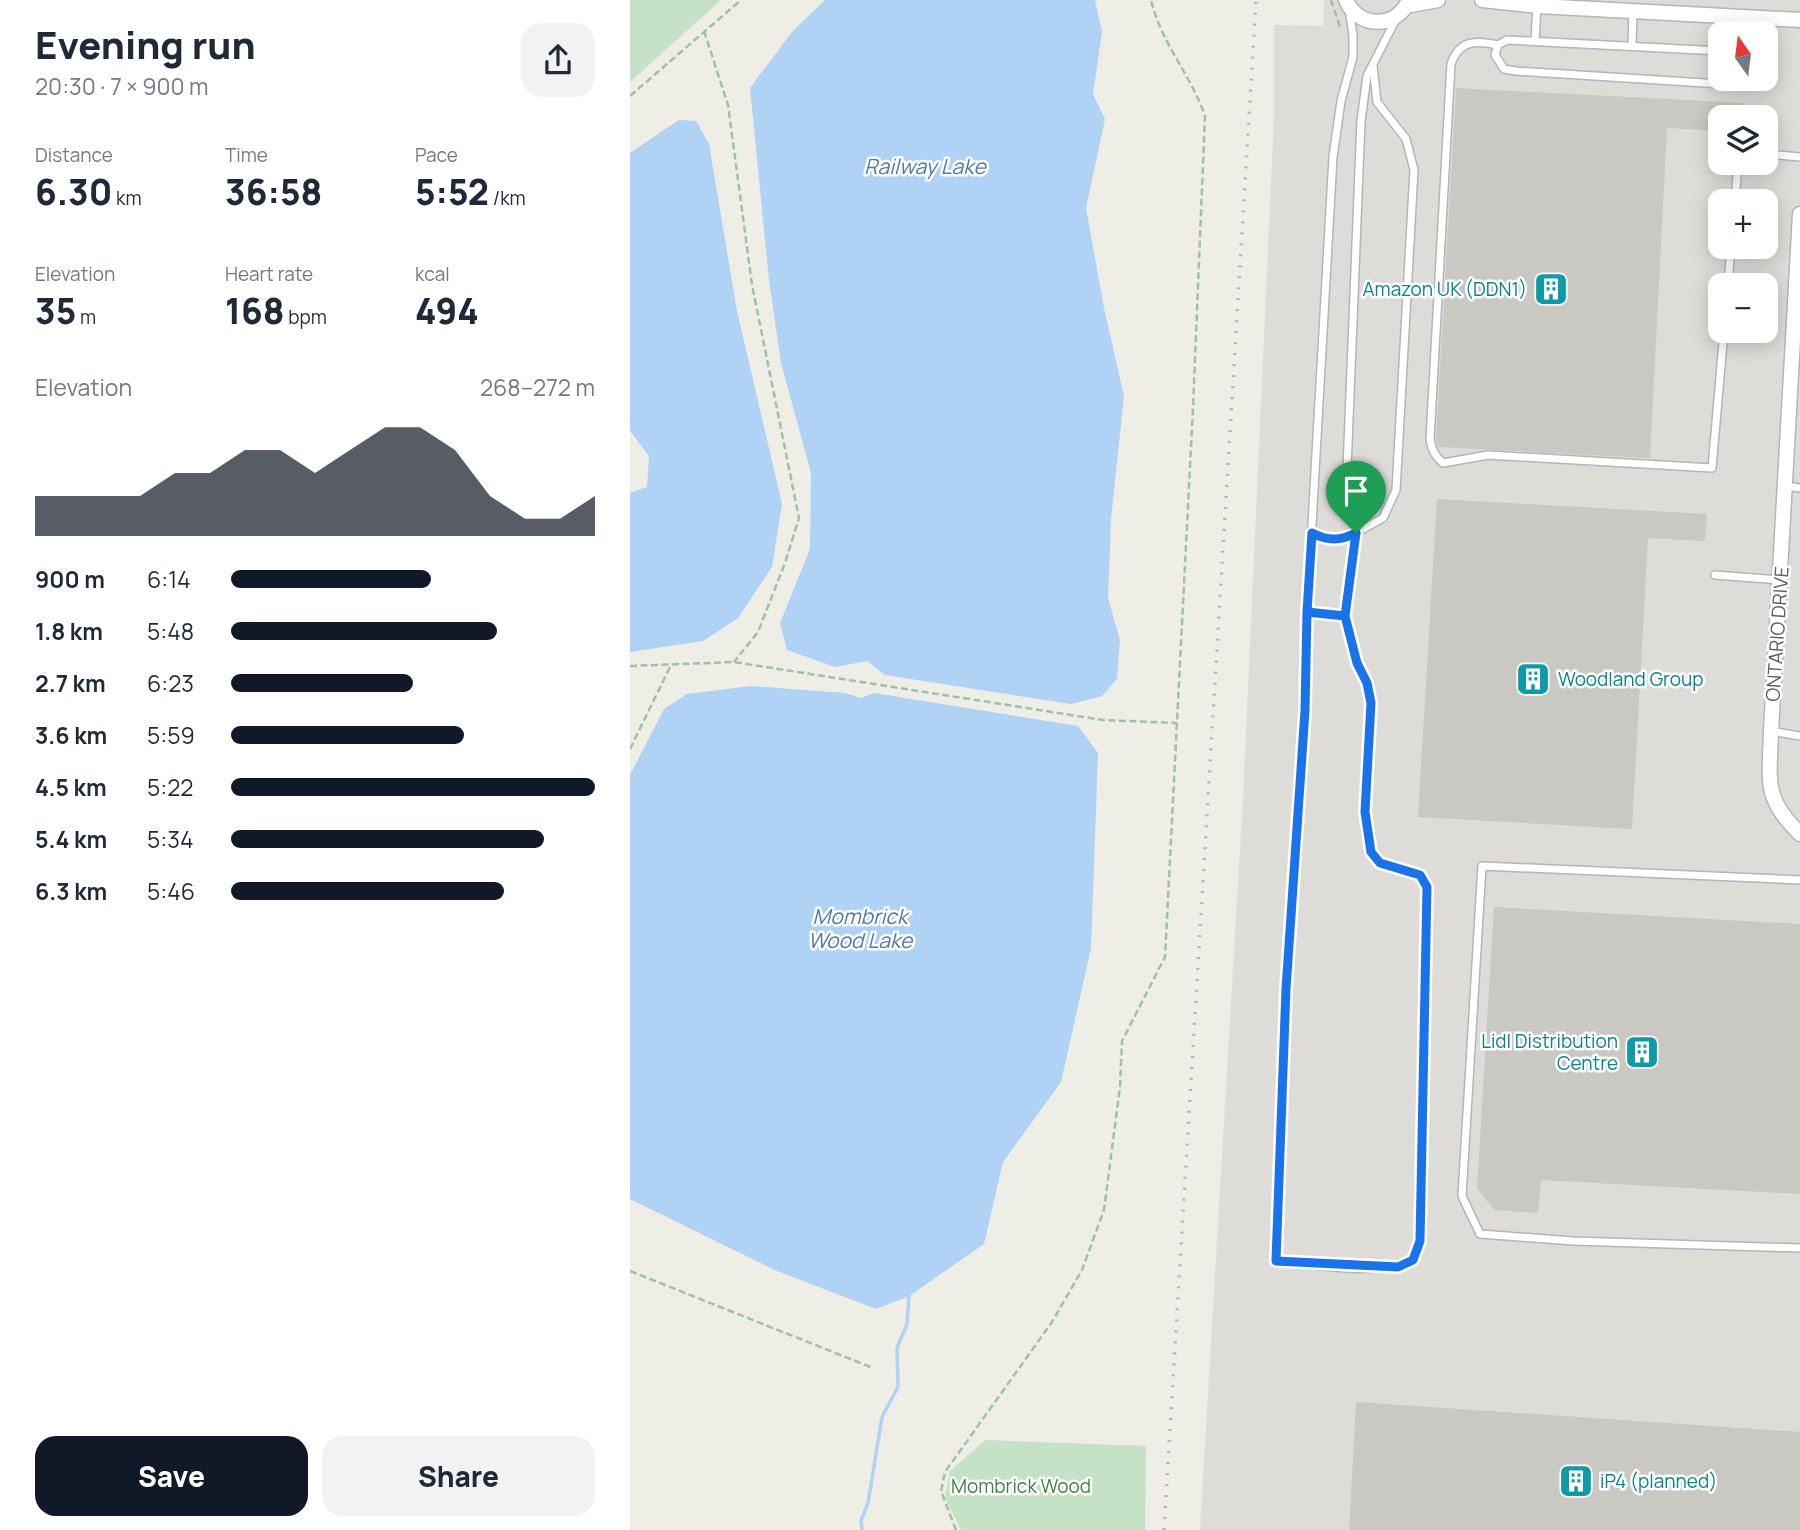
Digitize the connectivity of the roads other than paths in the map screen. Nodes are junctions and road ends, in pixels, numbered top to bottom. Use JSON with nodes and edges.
{"nodes":[{"id":1,"x":1438,"y":0,"type":"edge"},
{"id":2,"x":1482,"y":0,"type":"edge"},
{"id":3,"x":1347,"y":2,"type":"edge"},
{"id":4,"x":1538,"y":6,"type":"junction"},
{"id":5,"x":1404,"y":7,"type":"edge"},
{"id":6,"x":1633,"y":10,"type":"junction"},
{"id":7,"x":1800,"y":20,"type":"edge"},
{"id":8,"x":1535,"y":40,"type":"junction"},
{"id":9,"x":1498,"y":45,"type":"junction"},
{"id":10,"x":1632,"y":46,"type":"junction"},
{"id":11,"x":1708,"y":50,"type":"edge"},
{"id":12,"x":1373,"y":63,"type":"junction"},
{"id":13,"x":1708,"y":83,"type":"edge"},
{"id":14,"x":1778,"y":155,"type":"edge"},
{"id":15,"x":1800,"y":157,"type":"edge"},
{"id":16,"x":1800,"y":214,"type":"edge"},
{"id":17,"x":1723,"y":343,"type":"edge"},
{"id":18,"x":1796,"y":355,"type":"edge"},
{"id":19,"x":1793,"y":487,"type":"edge"},
{"id":20,"x":1312,"y":533,"type":"junction"},
{"id":21,"x":1356,"y":533,"type":"junction"},
{"id":22,"x":1715,"y":575,"type":"dead end"},
{"id":23,"x":1781,"y":580,"type":"junction"},
{"id":24,"x":1307,"y":612,"type":"junction"},
{"id":25,"x":1345,"y":616,"type":"junction"},
{"id":26,"x":1771,"y":731,"type":"junction"},
{"id":27,"x":1800,"y":736,"type":"edge"},
{"id":28,"x":1800,"y":834,"type":"edge"},
{"id":29,"x":1800,"y":880,"type":"edge"},
{"id":30,"x":1800,"y":1248,"type":"edge"}],
"edges":[{"from":1,"to":5,"type":"street"},
{"from":2,"to":4,"type":"street"},
{"from":3,"to":5,"type":"street"},
{"from":3,"to":20,"type":"lane"},
{"from":4,"to":6,"type":"street"},
{"from":4,"to":8,"type":"lane"},
{"from":5,"to":12,"type":"lane"},
{"from":6,"to":7,"type":"street"},
{"from":6,"to":10,"type":"lane"},
{"from":8,"to":9,"type":"lane"},
{"from":8,"to":10,"type":"lane"},
{"from":9,"to":13,"type":"lane"},
{"from":9,"to":17,"type":"lane"},
{"from":10,"to":11,"type":"lane"},
{"from":12,"to":21,"type":"lane"},
{"from":12,"to":21,"type":"lane"},
{"from":14,"to":15,"type":"lane"},
{"from":16,"to":18,"type":"street","name":"ONTARIO DRIVE"},
{"from":18,"to":19,"type":"street","name":"ONTARIO DRIVE"},
{"from":19,"to":23,"type":"street","name":"ONTARIO DRIVE"},
{"from":20,"to":21,"type":"lane"},
{"from":20,"to":24,"type":"lane"},
{"from":21,"to":25,"type":"lane"},
{"from":22,"to":23,"type":"lane"},
{"from":23,"to":26,"type":"street","name":"ONTARIO DRIVE"},
{"from":24,"to":25,"type":"lane"},
{"from":24,"to":25,"type":"lane"},
{"from":26,"to":27,"type":"lane"},
{"from":26,"to":28,"type":"street","name":"ONTARIO DRIVE"},
{"from":29,"to":30,"type":"lane"}]}
